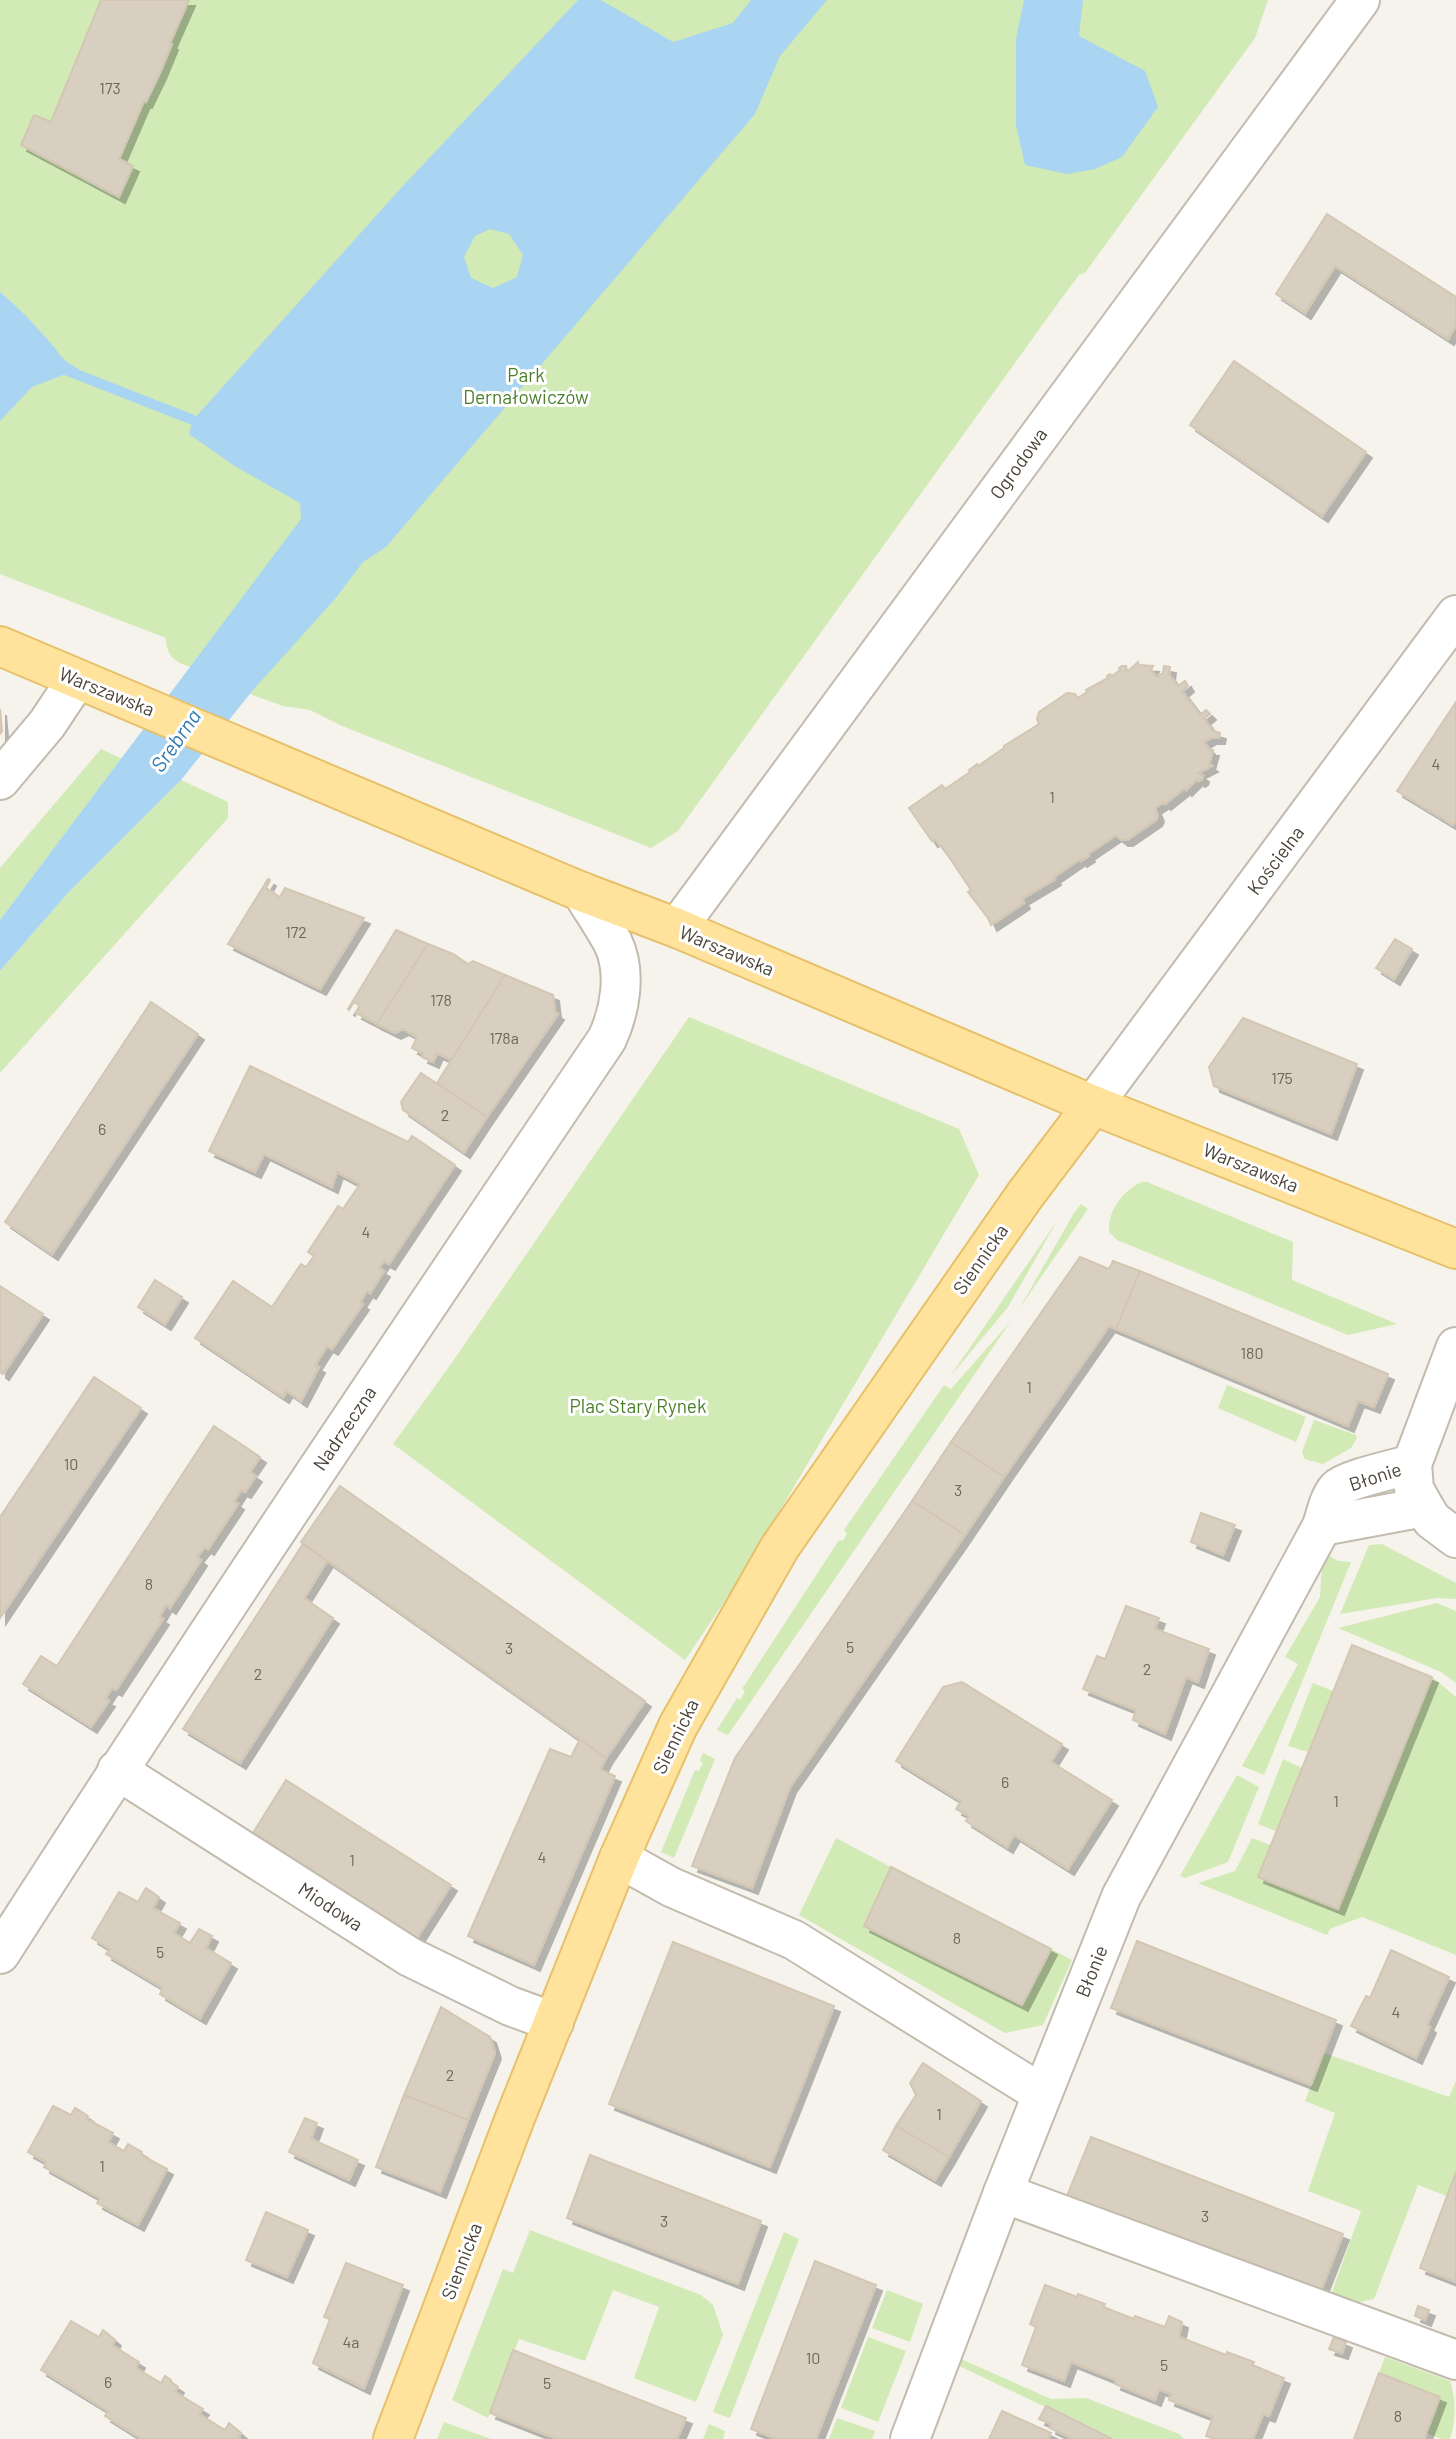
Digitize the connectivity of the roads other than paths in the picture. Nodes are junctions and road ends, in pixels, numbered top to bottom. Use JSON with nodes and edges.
{"nodes":[{"id":1,"x":1360,"y":0,"type":"edge"},
{"id":2,"x":1456,"y":615,"type":"edge"},
{"id":3,"x":0,"y":646,"type":"edge"},
{"id":4,"x":77,"y":679,"type":"junction"},
{"id":5,"x":0,"y":780,"type":"edge"},
{"id":6,"x":582,"y":892,"type":"junction"},
{"id":7,"x":677,"y":928,"type":"junction"},
{"id":8,"x":1093,"y":1105,"type":"junction"},
{"id":9,"x":1456,"y":1249,"type":"edge"},
{"id":10,"x":1456,"y":1347,"type":"edge"},
{"id":11,"x":1412,"y":1464,"type":"junction"},
{"id":12,"x":1424,"y":1507,"type":"junction"},
{"id":13,"x":1322,"y":1526,"type":"junction"},
{"id":14,"x":1456,"y":1538,"type":"edge"},
{"id":15,"x":117,"y":1770,"type":"junction"},
{"id":16,"x":619,"y":1858,"type":"junction"},
{"id":17,"x":0,"y":1954,"type":"edge"},
{"id":18,"x":554,"y":2022,"type":"junction"},
{"id":19,"x":1042,"y":2094,"type":"junction"},
{"id":20,"x":1003,"y":2193,"type":"junction"},
{"id":21,"x":1456,"y":2360,"type":"edge"},
{"id":22,"x":393,"y":2439,"type":"edge"},
{"id":23,"x":910,"y":2439,"type":"edge"}],
"edges":[{"from":1,"to":7,"type":"street","name":"Ogrodowa"},
{"from":2,"to":8,"type":"street","name":"Kościelna"},
{"from":3,"to":4,"type":"main road","name":"Warszawska"},
{"from":4,"to":5,"type":"street"},
{"from":4,"to":6,"type":"main road","name":"Warszawska"},
{"from":6,"to":7,"type":"main road","name":"Warszawska"},
{"from":6,"to":15,"type":"street","name":"Nadrzeczna"},
{"from":7,"to":8,"type":"main road","name":"Warszawska"},
{"from":8,"to":9,"type":"main road","name":"Warszawska"},
{"from":8,"to":16,"type":"main road","name":"Siennicka"},
{"from":10,"to":11,"type":"street","name":"Błonie"},
{"from":11,"to":12,"type":"street"},
{"from":11,"to":13,"type":"street","name":"Błonie"},
{"from":12,"to":13,"type":"street","name":"Błonie"},
{"from":12,"to":14,"type":"street"},
{"from":13,"to":19,"type":"street","name":"Błonie"},
{"from":15,"to":17,"type":"street","name":"Nadrzeczna"},
{"from":15,"to":18,"type":"street","name":"Miodowa"},
{"from":16,"to":18,"type":"main road","name":"Siennicka"},
{"from":16,"to":19,"type":"street"},
{"from":18,"to":22,"type":"main road","name":"Siennicka"},
{"from":19,"to":20,"type":"street","name":"Błonie"},
{"from":20,"to":21,"type":"street"},
{"from":20,"to":23,"type":"street","name":"Błonie"}]}
